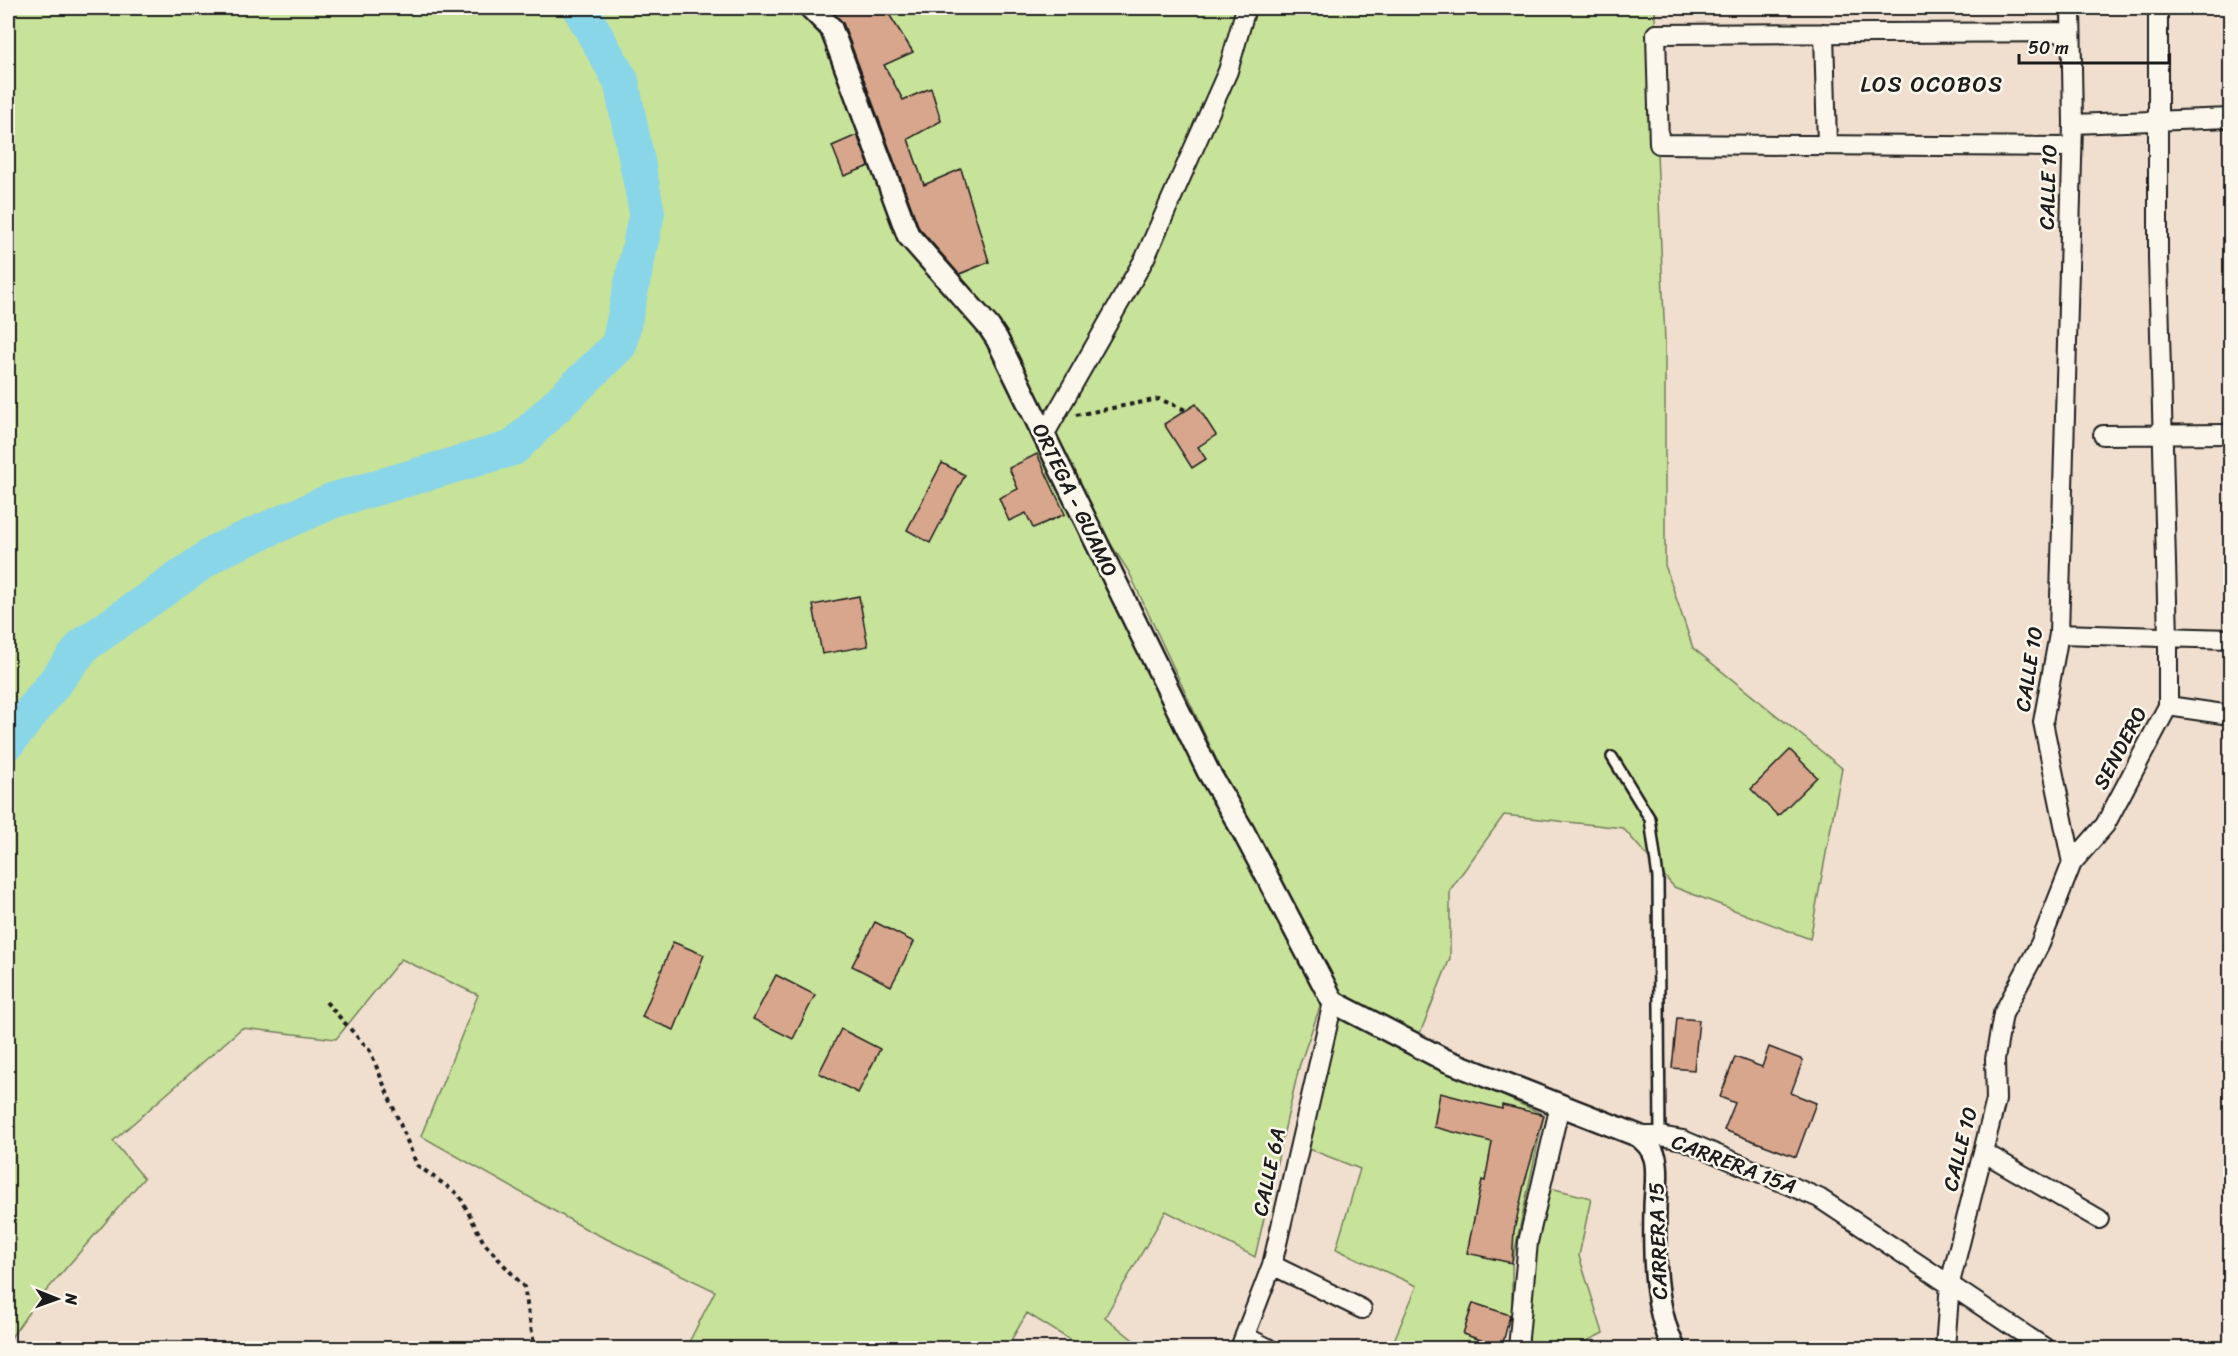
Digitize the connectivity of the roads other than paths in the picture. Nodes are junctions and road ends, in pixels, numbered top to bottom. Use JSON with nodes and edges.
{"nodes":[{"id":1,"x":811,"y":8,"type":"edge"},
{"id":2,"x":1246,"y":8,"type":"edge"},
{"id":3,"x":2071,"y":8,"type":"edge"},
{"id":4,"x":2158,"y":8,"type":"edge"},
{"id":5,"x":2071,"y":32,"type":"junction"},
{"id":6,"x":1824,"y":33,"type":"junction"},
{"id":7,"x":2230,"y":118,"type":"edge"},
{"id":8,"x":2158,"y":121,"type":"junction"},
{"id":9,"x":2073,"y":124,"type":"junction"},
{"id":10,"x":1827,"y":145,"type":"junction"},
{"id":11,"x":2072,"y":147,"type":"junction"},
{"id":12,"x":1048,"y":428,"type":"junction"},
{"id":13,"x":2230,"y":434,"type":"edge"},
{"id":14,"x":2103,"y":435,"type":"dead end"},
{"id":15,"x":2163,"y":435,"type":"junction"},
{"id":16,"x":2059,"y":634,"type":"junction"},
{"id":17,"x":2168,"y":638,"type":"junction"},
{"id":18,"x":2230,"y":639,"type":"edge"},
{"id":19,"x":2168,"y":706,"type":"junction"},
{"id":20,"x":2230,"y":715,"type":"edge"},
{"id":21,"x":1612,"y":757,"type":"dead end"},
{"id":22,"x":2072,"y":863,"type":"junction"},
{"id":23,"x":1333,"y":1002,"type":"junction"},
{"id":24,"x":1560,"y":1105,"type":"junction"},
{"id":25,"x":1650,"y":1136,"type":"junction"},
{"id":26,"x":1983,"y":1152,"type":"junction"},
{"id":27,"x":2099,"y":1219,"type":"dead end"},
{"id":28,"x":1272,"y":1265,"type":"junction"},
{"id":29,"x":1950,"y":1283,"type":"junction"},
{"id":30,"x":1362,"y":1309,"type":"dead end"},
{"id":31,"x":1243,"y":1343,"type":"edge"},
{"id":32,"x":1268,"y":1348,"type":"edge"},
{"id":33,"x":1518,"y":1348,"type":"edge"},
{"id":34,"x":1674,"y":1348,"type":"edge"},
{"id":35,"x":1945,"y":1348,"type":"edge"},
{"id":36,"x":2045,"y":1348,"type":"edge"}],
"edges":[{"from":1,"to":12,"type":"street","name":"ORTEGA - GUAMO"},
{"from":2,"to":12,"type":"street"},
{"from":3,"to":5,"type":"street","name":"CALLE 10"},
{"from":4,"to":8,"type":"street","name":"SENDERO"},
{"from":5,"to":6,"type":"street"},
{"from":5,"to":9,"type":"street","name":"CALLE 10"},
{"from":6,"to":10,"type":"street"},
{"from":6,"to":10,"type":"street"},
{"from":7,"to":8,"type":"street"},
{"from":8,"to":9,"type":"street"},
{"from":8,"to":15,"type":"street","name":"SENDERO"},
{"from":9,"to":11,"type":"street","name":"CALLE 10"},
{"from":10,"to":11,"type":"street"},
{"from":11,"to":16,"type":"street","name":"CALLE 10"},
{"from":12,"to":23,"type":"street","name":"ORTEGA - GUAMO"},
{"from":13,"to":15,"type":"street"},
{"from":14,"to":15,"type":"street"},
{"from":15,"to":17,"type":"street","name":"SENDERO"},
{"from":16,"to":17,"type":"street"},
{"from":16,"to":22,"type":"street","name":"CALLE 10"},
{"from":17,"to":18,"type":"street"},
{"from":17,"to":19,"type":"street","name":"SENDERO"},
{"from":19,"to":20,"type":"street"},
{"from":19,"to":22,"type":"street","name":"SENDERO"},
{"from":21,"to":25,"type":"lane"},
{"from":22,"to":26,"type":"street","name":"CALLE 10"},
{"from":23,"to":24,"type":"street","name":"CARRERA 15A"},
{"from":23,"to":28,"type":"street","name":"CALLE 6A"},
{"from":24,"to":25,"type":"street","name":"CARRERA 15A"},
{"from":24,"to":33,"type":"street"},
{"from":25,"to":29,"type":"street","name":"CARRERA 15A"},
{"from":25,"to":34,"type":"street","name":"CARRERA 15"},
{"from":26,"to":27,"type":"street"},
{"from":26,"to":29,"type":"street","name":"CALLE 10"},
{"from":28,"to":30,"type":"street"},
{"from":28,"to":31,"type":"street","name":"CALLE 6A"},
{"from":29,"to":35,"type":"street","name":"CALLE 10"},
{"from":29,"to":36,"type":"street","name":"CARRERA 15A"},
{"from":31,"to":32,"type":"street"}]}
